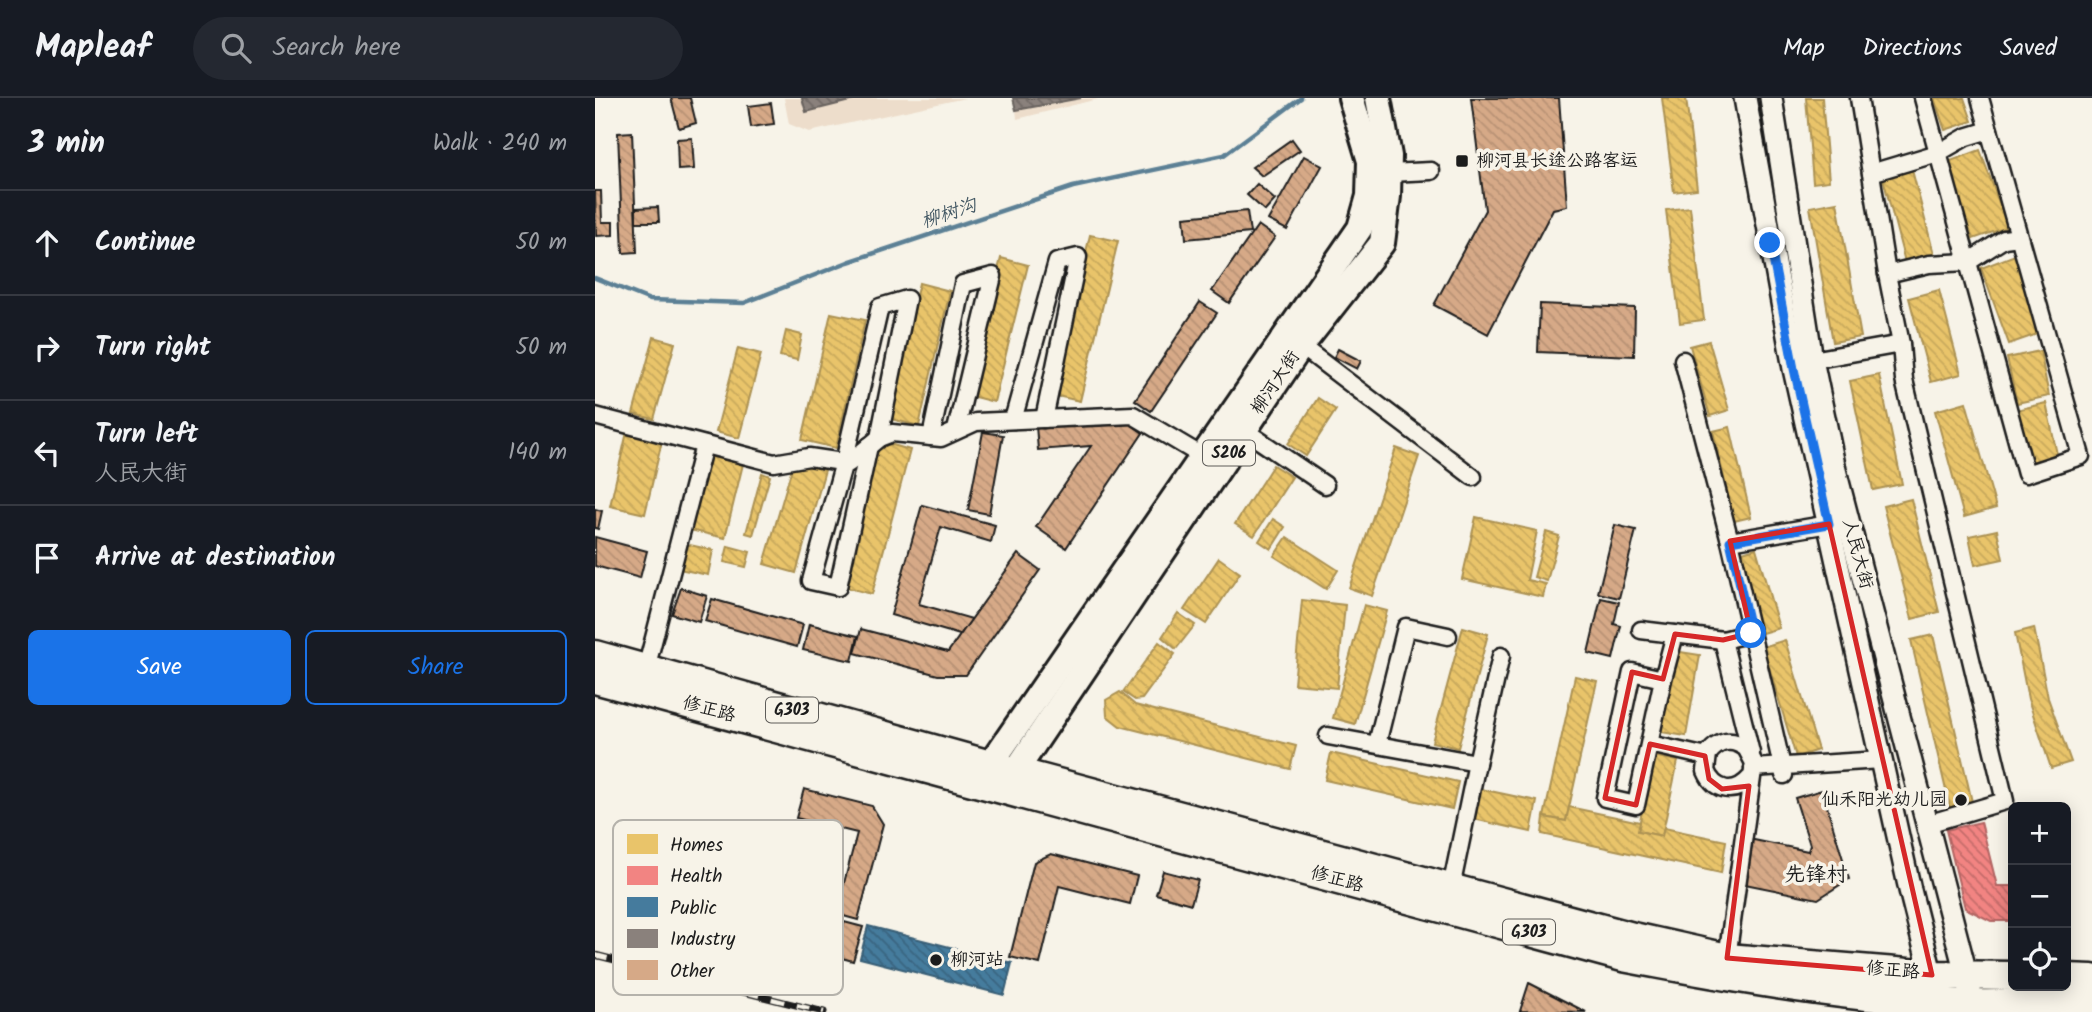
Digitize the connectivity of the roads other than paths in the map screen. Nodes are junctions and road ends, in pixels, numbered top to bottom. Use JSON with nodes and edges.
{"nodes":[{"id":1,"x":1378,"y":98,"type":"edge"},
{"id":2,"x":1745,"y":98,"type":"edge"},
{"id":3,"x":1771,"y":98,"type":"edge"},
{"id":4,"x":1859,"y":98,"type":"edge"},
{"id":5,"x":1923,"y":98,"type":"edge"},
{"id":6,"x":1980,"y":98,"type":"edge"},
{"id":7,"x":1352,"y":102,"type":"edge"},
{"id":8,"x":1989,"y":130,"type":"junction"},
{"id":9,"x":1938,"y":153,"type":"junction"},
{"id":10,"x":1431,"y":171,"type":"dead end"},
{"id":11,"x":1389,"y":173,"type":"junction"},
{"id":12,"x":1871,"y":173,"type":"junction"},
{"id":13,"x":2019,"y":237,"type":"junction"},
{"id":14,"x":1968,"y":262,"type":"junction"},
{"id":15,"x":1887,"y":274,"type":"junction"},
{"id":16,"x":1901,"y":344,"type":"junction"},
{"id":17,"x":1301,"y":346,"type":"junction"},
{"id":18,"x":1683,"y":360,"type":"dead end"},
{"id":19,"x":1812,"y":360,"type":"junction"},
{"id":20,"x":595,"y":416,"type":"edge"},
{"id":21,"x":1044,"y":419,"type":"junction"},
{"id":22,"x":1013,"y":420,"type":"junction"},
{"id":23,"x":956,"y":430,"type":"junction"},
{"id":24,"x":1244,"y":430,"type":"junction"},
{"id":25,"x":930,"y":438,"type":"junction"},
{"id":26,"x":874,"y":442,"type":"junction"},
{"id":27,"x":703,"y":445,"type":"junction"},
{"id":28,"x":1202,"y":456,"type":"junction"},
{"id":29,"x":844,"y":463,"type":"junction"},
{"id":30,"x":1473,"y":477,"type":"dead end"},
{"id":31,"x":1325,"y":485,"type":"dead end"},
{"id":32,"x":1829,"y":524,"type":"junction"},
{"id":33,"x":1730,"y":541,"type":"junction"},
{"id":34,"x":1641,"y":630,"type":"dead end"},
{"id":35,"x":1751,"y":633,"type":"junction"},
{"id":36,"x":1675,"y":634,"type":"junction"},
{"id":37,"x":1448,"y":636,"type":"dead end"},
{"id":38,"x":1723,"y":640,"type":"junction"},
{"id":39,"x":595,"y":655,"type":"edge"},
{"id":40,"x":1501,"y":656,"type":"dead end"},
{"id":41,"x":646,"y":669,"type":"junction"},
{"id":42,"x":595,"y":679,"type":"edge"},
{"id":43,"x":1663,"y":679,"type":"junction"},
{"id":44,"x":1328,"y":736,"type":"dead end"},
{"id":45,"x":1377,"y":744,"type":"junction"},
{"id":46,"x":1650,"y":744,"type":"junction"},
{"id":47,"x":1707,"y":757,"type":"junction"},
{"id":48,"x":1881,"y":761,"type":"junction"},
{"id":49,"x":1477,"y":763,"type":"junction"},
{"id":50,"x":1752,"y":767,"type":"junction"},
{"id":51,"x":1783,"y":770,"type":"junction"},
{"id":52,"x":997,"y":777,"type":"junction"},
{"id":53,"x":1927,"y":824,"type":"junction"},
{"id":54,"x":1451,"y":888,"type":"junction"},
{"id":55,"x":1727,"y":958,"type":"junction"},
{"id":56,"x":1968,"y":975,"type":"junction"},
{"id":57,"x":2008,"y":976,"type":"edge"},
{"id":58,"x":2071,"y":978,"type":"edge"},
{"id":59,"x":2092,"y":979,"type":"edge"},
{"id":60,"x":1936,"y":996,"type":"edge"},
{"id":61,"x":2092,"y":1000,"type":"edge"},
{"id":62,"x":1974,"y":1008,"type":"edge"}],
"edges":[{"from":1,"to":11,"type":"main road","name":"柳河大街","number":"S206"},
{"from":2,"to":32,"type":"street","name":"人民大街"},
{"from":3,"to":19,"type":"street","name":"人民大街"},
{"from":4,"to":12,"type":"street"},
{"from":5,"to":9,"type":"street"},
{"from":6,"to":8,"type":"street"},
{"from":7,"to":28,"type":"main road","name":"柳河大街","number":"S206"},
{"from":8,"to":9,"type":"street"},
{"from":8,"to":13,"type":"street"},
{"from":9,"to":12,"type":"street"},
{"from":9,"to":14,"type":"street"},
{"from":10,"to":11,"type":"street"},
{"from":11,"to":17,"type":"main road","name":"柳河大街","number":"S206"},
{"from":12,"to":15,"type":"street"},
{"from":13,"to":14,"type":"street"},
{"from":13,"to":14,"type":"street"},
{"from":14,"to":15,"type":"street"},
{"from":15,"to":16,"type":"street"},
{"from":16,"to":19,"type":"street"},
{"from":16,"to":53,"type":"street"},
{"from":17,"to":24,"type":"main road","name":"柳河大街","number":"S206"},
{"from":17,"to":30,"type":"street"},
{"from":18,"to":33,"type":"street"},
{"from":19,"to":53,"type":"street","name":"人民大街"},
{"from":20,"to":27,"type":"street"},
{"from":21,"to":22,"type":"street"},
{"from":21,"to":22,"type":"street"},
{"from":21,"to":28,"type":"street"},
{"from":22,"to":23,"type":"street"},
{"from":23,"to":25,"type":"street"},
{"from":23,"to":25,"type":"street"},
{"from":24,"to":31,"type":"street"},
{"from":24,"to":52,"type":"main road","name":"柳河大街","number":"S206"},
{"from":25,"to":26,"type":"street"},
{"from":26,"to":29,"type":"street"},
{"from":26,"to":29,"type":"street"},
{"from":26,"to":29,"type":"street"},
{"from":27,"to":29,"type":"street"},
{"from":27,"to":41,"type":"street"},
{"from":28,"to":52,"type":"main road","name":"柳河大街","number":"S206"},
{"from":32,"to":33,"type":"street"},
{"from":32,"to":48,"type":"street","name":"人民大街"},
{"from":33,"to":35,"type":"street"},
{"from":34,"to":36,"type":"street"},
{"from":35,"to":38,"type":"street"},
{"from":35,"to":51,"type":"street"},
{"from":36,"to":38,"type":"street"},
{"from":36,"to":43,"type":"street"},
{"from":37,"to":45,"type":"street"},
{"from":38,"to":50,"type":"street"},
{"from":39,"to":41,"type":"highway","name":"修正路","number":"G303"},
{"from":40,"to":49,"type":"street"},
{"from":41,"to":52,"type":"highway","name":"修正路","number":"G303"},
{"from":42,"to":52,"type":"highway","name":"修正路","number":"G303"},
{"from":43,"to":46,"type":"street"},
{"from":43,"to":46,"type":"street"},
{"from":44,"to":45,"type":"street"},
{"from":45,"to":49,"type":"street"},
{"from":46,"to":47,"type":"street"},
{"from":47,"to":50,"type":"street"},
{"from":47,"to":50,"type":"street"},
{"from":48,"to":51,"type":"street"},
{"from":48,"to":60,"type":"street","name":"人民大街"},
{"from":49,"to":54,"type":"street"},
{"from":50,"to":51,"type":"street"},
{"from":50,"to":55,"type":"street"},
{"from":52,"to":54,"type":"highway","name":"修正路","number":"G303"},
{"from":52,"to":60,"type":"highway","name":"修正路","number":"G303"},
{"from":53,"to":56,"type":"street","name":"人民大街"},
{"from":54,"to":55,"type":"highway","name":"修正路","number":"G303"},
{"from":55,"to":60,"type":"highway","name":"修正路","number":"G303"},
{"from":56,"to":57,"type":"highway","name":"修正路","number":"G303"},
{"from":56,"to":60,"type":"highway","name":"修正路","number":"G303"},
{"from":56,"to":62,"type":"street","name":"人民大街"},
{"from":58,"to":59,"type":"highway"},
{"from":60,"to":62,"type":"highway","name":"修正路","number":"G303"},
{"from":61,"to":62,"type":"highway","name":"修正路","number":"G303"}]}
